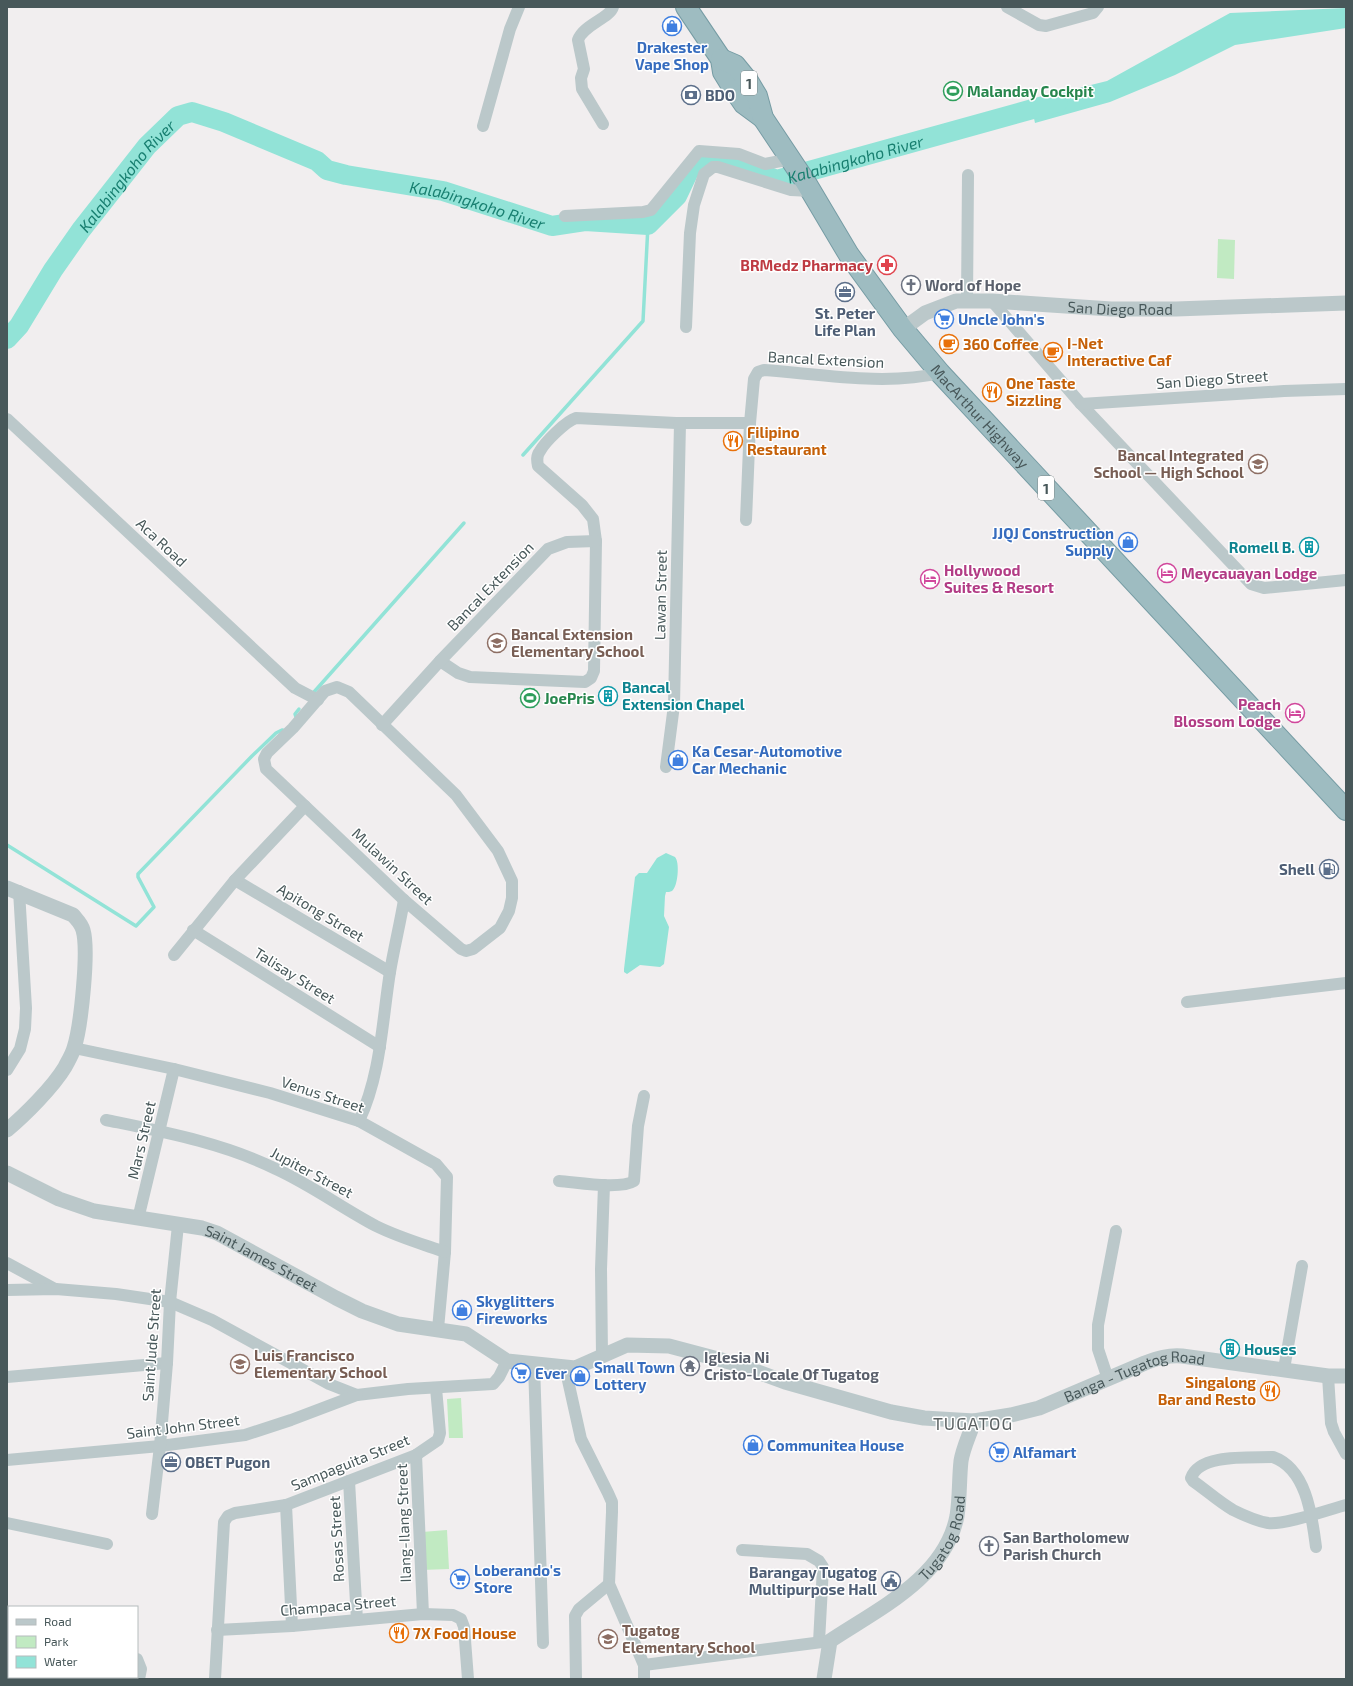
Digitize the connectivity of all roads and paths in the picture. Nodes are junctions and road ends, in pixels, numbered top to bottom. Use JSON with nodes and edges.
{"nodes":[{"id":1,"x":519,"y":7,"type":"edge"},
{"id":2,"x":613,"y":7,"type":"edge"},
{"id":3,"x":686,"y":7,"type":"edge"},
{"id":4,"x":1006,"y":7,"type":"edge"},
{"id":5,"x":1098,"y":7,"type":"edge"},
{"id":6,"x":603,"y":124,"type":"dead end"},
{"id":7,"x":483,"y":126,"type":"dead end"},
{"id":8,"x":800,"y":174,"type":"junction"},
{"id":9,"x":968,"y":175,"type":"dead end"},
{"id":10,"x":564,"y":216,"type":"dead end"},
{"id":11,"x":967,"y":301,"type":"junction"},
{"id":12,"x":992,"y":301,"type":"junction"},
{"id":13,"x":1346,"y":303,"type":"edge"},
{"id":14,"x":686,"y":327,"type":"dead end"},
{"id":15,"x":903,"y":329,"type":"junction"},
{"id":16,"x":940,"y":373,"type":"junction"},
{"id":17,"x":1346,"y":389,"type":"edge"},
{"id":18,"x":1081,"y":404,"type":"junction"},
{"id":19,"x":7,"y":419,"type":"edge"},
{"id":20,"x":680,"y":423,"type":"junction"},
{"id":21,"x":750,"y":423,"type":"junction"},
{"id":22,"x":746,"y":520,"type":"dead end"},
{"id":23,"x":596,"y":541,"type":"junction"},
{"id":24,"x":1346,"y":580,"type":"edge"},
{"id":25,"x":440,"y":661,"type":"junction"},
{"id":26,"x":318,"y":700,"type":"junction"},
{"id":27,"x":382,"y":725,"type":"junction"},
{"id":28,"x":666,"y":767,"type":"dead end"},
{"id":29,"x":305,"y":806,"type":"junction"},
{"id":30,"x":1346,"y":810,"type":"edge"},
{"id":31,"x":235,"y":880,"type":"junction"},
{"id":32,"x":13,"y":889,"type":"edge"},
{"id":33,"x":404,"y":900,"type":"junction"},
{"id":34,"x":193,"y":930,"type":"junction"},
{"id":35,"x":174,"y":955,"type":"dead end"},
{"id":36,"x":390,"y":972,"type":"junction"},
{"id":37,"x":1346,"y":983,"type":"edge"},
{"id":38,"x":1187,"y":1002,"type":"dead end"},
{"id":39,"x":380,"y":1047,"type":"junction"},
{"id":40,"x":74,"y":1048,"type":"junction"},
{"id":41,"x":174,"y":1068,"type":"junction"},
{"id":42,"x":7,"y":1070,"type":"edge"},
{"id":43,"x":644,"y":1096,"type":"dead end"},
{"id":44,"x":106,"y":1120,"type":"dead end"},
{"id":45,"x":359,"y":1121,"type":"junction"},
{"id":46,"x":7,"y":1130,"type":"edge"},
{"id":47,"x":160,"y":1131,"type":"junction"},
{"id":48,"x":7,"y":1173,"type":"edge"},
{"id":49,"x":559,"y":1181,"type":"dead end"},
{"id":50,"x":604,"y":1185,"type":"junction"},
{"id":51,"x":138,"y":1219,"type":"junction"},
{"id":52,"x":178,"y":1225,"type":"junction"},
{"id":53,"x":1116,"y":1231,"type":"dead end"},
{"id":54,"x":445,"y":1252,"type":"junction"},
{"id":55,"x":7,"y":1263,"type":"edge"},
{"id":56,"x":1302,"y":1266,"type":"dead end"},
{"id":57,"x":56,"y":1289,"type":"junction"},
{"id":58,"x":7,"y":1290,"type":"edge"},
{"id":59,"x":170,"y":1302,"type":"junction"},
{"id":60,"x":438,"y":1329,"type":"junction"},
{"id":61,"x":602,"y":1355,"type":"junction"},
{"id":62,"x":507,"y":1361,"type":"junction"},
{"id":63,"x":167,"y":1363,"type":"junction"},
{"id":64,"x":534,"y":1364,"type":"junction"},
{"id":65,"x":565,"y":1367,"type":"junction"},
{"id":66,"x":1284,"y":1369,"type":"junction"},
{"id":67,"x":1328,"y":1376,"type":"junction"},
{"id":68,"x":1346,"y":1376,"type":"edge"},
{"id":69,"x":7,"y":1377,"type":"edge"},
{"id":70,"x":1108,"y":1378,"type":"junction"},
{"id":71,"x":436,"y":1388,"type":"junction"},
{"id":72,"x":357,"y":1395,"type":"junction"},
{"id":73,"x":974,"y":1421,"type":"junction"},
{"id":74,"x":160,"y":1446,"type":"junction"},
{"id":75,"x":1346,"y":1454,"type":"edge"},
{"id":76,"x":416,"y":1455,"type":"junction"},
{"id":77,"x":7,"y":1460,"type":"edge"},
{"id":78,"x":349,"y":1481,"type":"junction"},
{"id":79,"x":286,"y":1505,"type":"junction"},
{"id":80,"x":1346,"y":1505,"type":"edge"},
{"id":81,"x":152,"y":1514,"type":"dead end"},
{"id":82,"x":1312,"y":1515,"type":"junction"},
{"id":83,"x":7,"y":1523,"type":"edge"},
{"id":84,"x":107,"y":1544,"type":"dead end"},
{"id":85,"x":1316,"y":1547,"type":"dead end"},
{"id":86,"x":742,"y":1550,"type":"dead end"},
{"id":87,"x":609,"y":1584,"type":"junction"},
{"id":88,"x":423,"y":1614,"type":"junction"},
{"id":89,"x":357,"y":1620,"type":"junction"},
{"id":90,"x":292,"y":1626,"type":"junction"},
{"id":91,"x":218,"y":1630,"type":"junction"},
{"id":92,"x":825,"y":1641,"type":"junction"},
{"id":93,"x":543,"y":1643,"type":"dead end"},
{"id":94,"x":138,"y":1662,"type":"edge"},
{"id":95,"x":644,"y":1665,"type":"junction"},
{"id":96,"x":139,"y":1679,"type":"edge"},
{"id":97,"x":215,"y":1679,"type":"edge"},
{"id":98,"x":464,"y":1679,"type":"edge"},
{"id":99,"x":576,"y":1679,"type":"edge"},
{"id":100,"x":644,"y":1679,"type":"edge"},
{"id":101,"x":824,"y":1679,"type":"edge"}],
"edges":[{"from":1,"to":7,"type":"street"},
{"from":2,"to":6,"type":"street"},
{"from":3,"to":8,"type":"highway","name":"MacArthur Highway","number":"1"},
{"from":4,"to":5,"type":"street"},
{"from":8,"to":10,"type":"street"},
{"from":8,"to":14,"type":"street"},
{"from":8,"to":15,"type":"highway","name":"MacArthur Highway","number":"1"},
{"from":9,"to":11,"type":"street"},
{"from":11,"to":12,"type":"street","name":"San Diego Road"},
{"from":11,"to":15,"type":"street","name":"San Diego Road"},
{"from":12,"to":13,"type":"street","name":"San Diego Road"},
{"from":12,"to":18,"type":"street"},
{"from":15,"to":16,"type":"highway","name":"MacArthur Highway","number":"1"},
{"from":16,"to":21,"type":"street","name":"Bancal Extension"},
{"from":16,"to":30,"type":"highway","name":"MacArthur Highway","number":"1"},
{"from":17,"to":18,"type":"street","name":"San Diego Street"},
{"from":18,"to":24,"type":"street"},
{"from":19,"to":26,"type":"street","name":"Aca Road"},
{"from":20,"to":21,"type":"street"},
{"from":20,"to":23,"type":"street"},
{"from":20,"to":28,"type":"street","name":"Lawan Street"},
{"from":21,"to":22,"type":"street","name":"Bancal Extension"},
{"from":23,"to":25,"type":"street","name":"Bancal Extension"},
{"from":23,"to":25,"type":"street"},
{"from":25,"to":27,"type":"street","name":"Bancal Extension"},
{"from":26,"to":27,"type":"street"},
{"from":26,"to":29,"type":"street"},
{"from":27,"to":33,"type":"street","name":"Mulawin Street"},
{"from":29,"to":31,"type":"street"},
{"from":29,"to":33,"type":"street","name":"Mulawin Street"},
{"from":31,"to":34,"type":"street"},
{"from":31,"to":36,"type":"street","name":"Apitong Street"},
{"from":32,"to":40,"type":"street"},
{"from":32,"to":42,"type":"street"},
{"from":33,"to":36,"type":"street"},
{"from":34,"to":35,"type":"street"},
{"from":34,"to":39,"type":"street","name":"Talisay Street"},
{"from":36,"to":39,"type":"street"},
{"from":37,"to":38,"type":"street"},
{"from":39,"to":45,"type":"street"},
{"from":40,"to":41,"type":"street","name":"Venus Street"},
{"from":40,"to":46,"type":"street"},
{"from":41,"to":45,"type":"street","name":"Venus Street"},
{"from":41,"to":47,"type":"street","name":"Mars Street"},
{"from":43,"to":50,"type":"street"},
{"from":44,"to":47,"type":"street","name":"Jupiter Street"},
{"from":45,"to":54,"type":"street","name":"Venus Street"},
{"from":47,"to":51,"type":"street","name":"Mars Street"},
{"from":47,"to":54,"type":"street","name":"Jupiter Street"},
{"from":48,"to":51,"type":"street","name":"Saint James Street"},
{"from":49,"to":50,"type":"street"},
{"from":50,"to":61,"type":"street"},
{"from":51,"to":52,"type":"street","name":"Saint James Street"},
{"from":52,"to":59,"type":"street","name":"Saint Jude Street"},
{"from":52,"to":60,"type":"street","name":"Saint James Street"},
{"from":53,"to":70,"type":"street"},
{"from":54,"to":60,"type":"street","name":"Venus Street"},
{"from":55,"to":57,"type":"street"},
{"from":56,"to":66,"type":"street"},
{"from":57,"to":58,"type":"street"},
{"from":57,"to":59,"type":"street"},
{"from":59,"to":63,"type":"street","name":"Saint Jude Street"},
{"from":59,"to":72,"type":"street"},
{"from":60,"to":62,"type":"street","name":"Saint James Street"},
{"from":61,"to":65,"type":"street","name":"Banga - Tugatog Road"},
{"from":61,"to":73,"type":"street","name":"Banga - Tugatog Road"},
{"from":62,"to":64,"type":"street","name":"Banga - Tugatog Road"},
{"from":62,"to":71,"type":"street"},
{"from":63,"to":69,"type":"street"},
{"from":63,"to":74,"type":"street","name":"Saint Jude Street"},
{"from":64,"to":65,"type":"street","name":"Banga - Tugatog Road"},
{"from":64,"to":93,"type":"street"},
{"from":65,"to":87,"type":"street"},
{"from":66,"to":67,"type":"street","name":"Banga - Tugatog Road"},
{"from":66,"to":70,"type":"street","name":"Banga - Tugatog Road"},
{"from":67,"to":68,"type":"street","name":"Banga - Tugatog Road"},
{"from":67,"to":75,"type":"street"},
{"from":70,"to":73,"type":"street","name":"Banga - Tugatog Road"},
{"from":71,"to":72,"type":"street"},
{"from":71,"to":76,"type":"street","name":"Sampaguita Street"},
{"from":72,"to":74,"type":"street","name":"Saint John Street"},
{"from":73,"to":92,"type":"street","name":"Tugatog Road"},
{"from":74,"to":77,"type":"street","name":"Saint John Street"},
{"from":74,"to":81,"type":"street","name":"Saint Jude Street"},
{"from":76,"to":78,"type":"street","name":"Sampaguita Street"},
{"from":76,"to":88,"type":"street","name":"Ilang-Ilang Street"},
{"from":78,"to":79,"type":"street","name":"Sampaguita Street"},
{"from":78,"to":89,"type":"street","name":"Rosas Street"},
{"from":79,"to":90,"type":"street"},
{"from":79,"to":91,"type":"street","name":"Sampaguita Street"},
{"from":80,"to":82,"type":"street"},
{"from":82,"to":82,"type":"street"},
{"from":82,"to":85,"type":"street"},
{"from":83,"to":84,"type":"street"},
{"from":86,"to":92,"type":"street"},
{"from":87,"to":95,"type":"street"},
{"from":87,"to":99,"type":"street"},
{"from":88,"to":89,"type":"street","name":"Champaca Street"},
{"from":88,"to":98,"type":"street","name":"Champaca Street"},
{"from":89,"to":90,"type":"street","name":"Champaca Street"},
{"from":90,"to":91,"type":"street","name":"Champaca Street"},
{"from":91,"to":97,"type":"street"},
{"from":92,"to":95,"type":"street"},
{"from":92,"to":101,"type":"street"},
{"from":94,"to":96,"type":"street"},
{"from":95,"to":100,"type":"street"}]}
